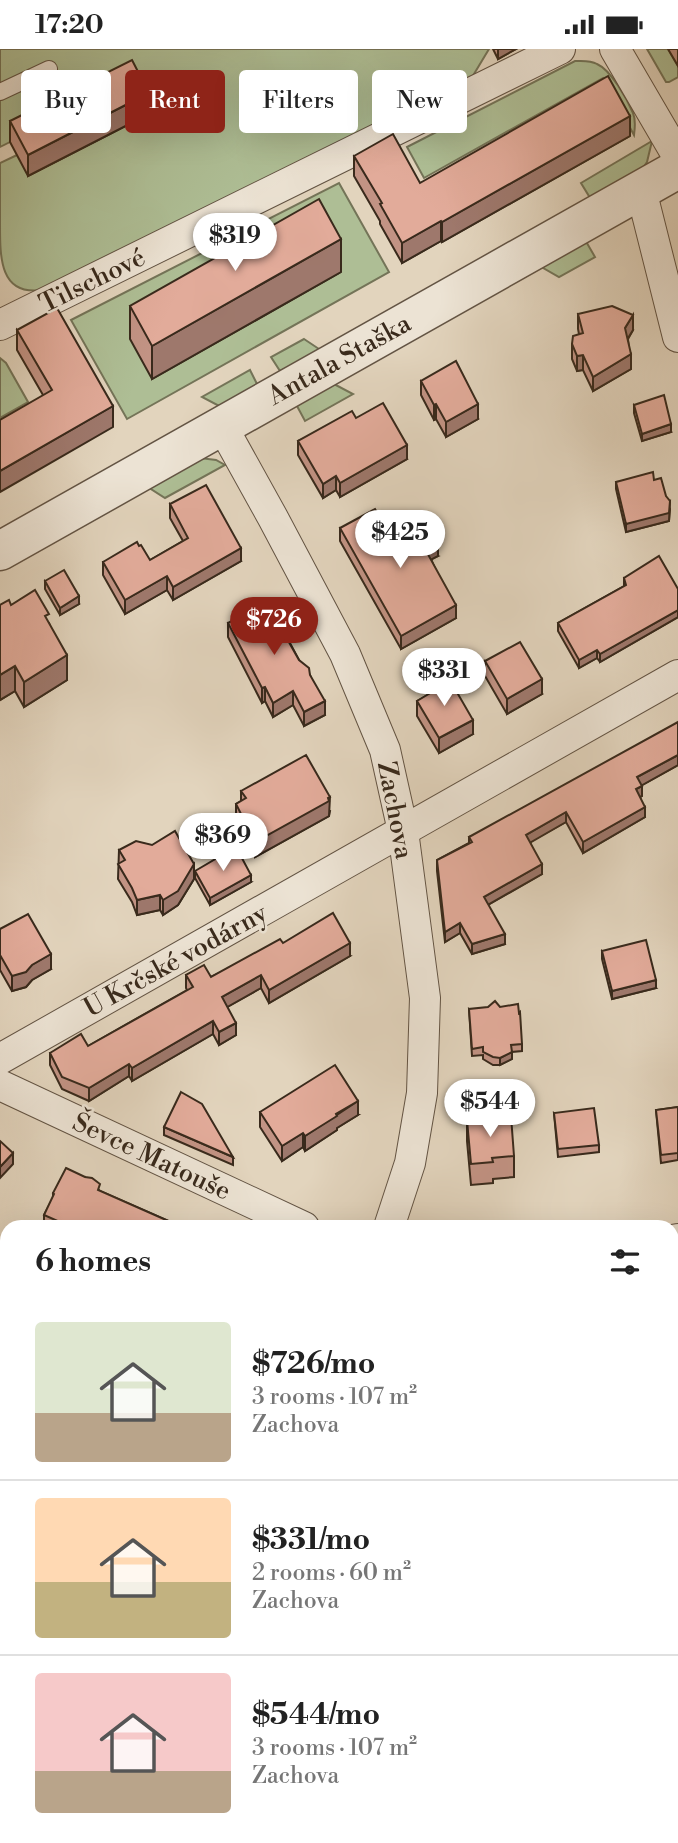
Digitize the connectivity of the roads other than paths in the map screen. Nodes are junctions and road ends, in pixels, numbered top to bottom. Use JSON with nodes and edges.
{"nodes":[{"id":1,"x":560,"y":49,"type":"edge"},
{"id":2,"x":615,"y":49,"type":"edge"},
{"id":3,"x":49,"y":69,"type":"dead end"},
{"id":4,"x":0,"y":92,"type":"edge"},
{"id":5,"x":678,"y":157,"type":"edge"},
{"id":6,"x":678,"y":169,"type":"edge"},
{"id":7,"x":641,"y":190,"type":"junction"},
{"id":8,"x":2,"y":318,"type":"edge"},
{"id":9,"x":678,"y":337,"type":"edge"},
{"id":10,"x":222,"y":425,"type":"junction"},
{"id":11,"x":0,"y":551,"type":"edge"},
{"id":12,"x":678,"y":675,"type":"edge"},
{"id":13,"x":403,"y":831,"type":"junction"},
{"id":14,"x":0,"y":1059,"type":"edge"},
{"id":15,"x":0,"y":1085,"type":"edge"},
{"id":16,"x":289,"y":1220,"type":"edge"},
{"id":17,"x":391,"y":1220,"type":"edge"}],
"edges":[{"from":1,"to":8,"type":"street","name":"Tilschové"},
{"from":2,"to":5,"type":"street"},
{"from":3,"to":4,"type":"lane"},
{"from":6,"to":7,"type":"street","name":"Antala Staška"},
{"from":7,"to":9,"type":"street"},
{"from":7,"to":10,"type":"street","name":"Antala Staška"},
{"from":10,"to":11,"type":"street","name":"Antala Staška"},
{"from":10,"to":13,"type":"street","name":"Zachova"},
{"from":12,"to":13,"type":"street","name":"U Krčské vodárny"},
{"from":13,"to":14,"type":"street","name":"U Krčské vodárny"},
{"from":13,"to":17,"type":"street","name":"Zachova"},
{"from":15,"to":16,"type":"street","name":"Ševce Matouše"}]}
